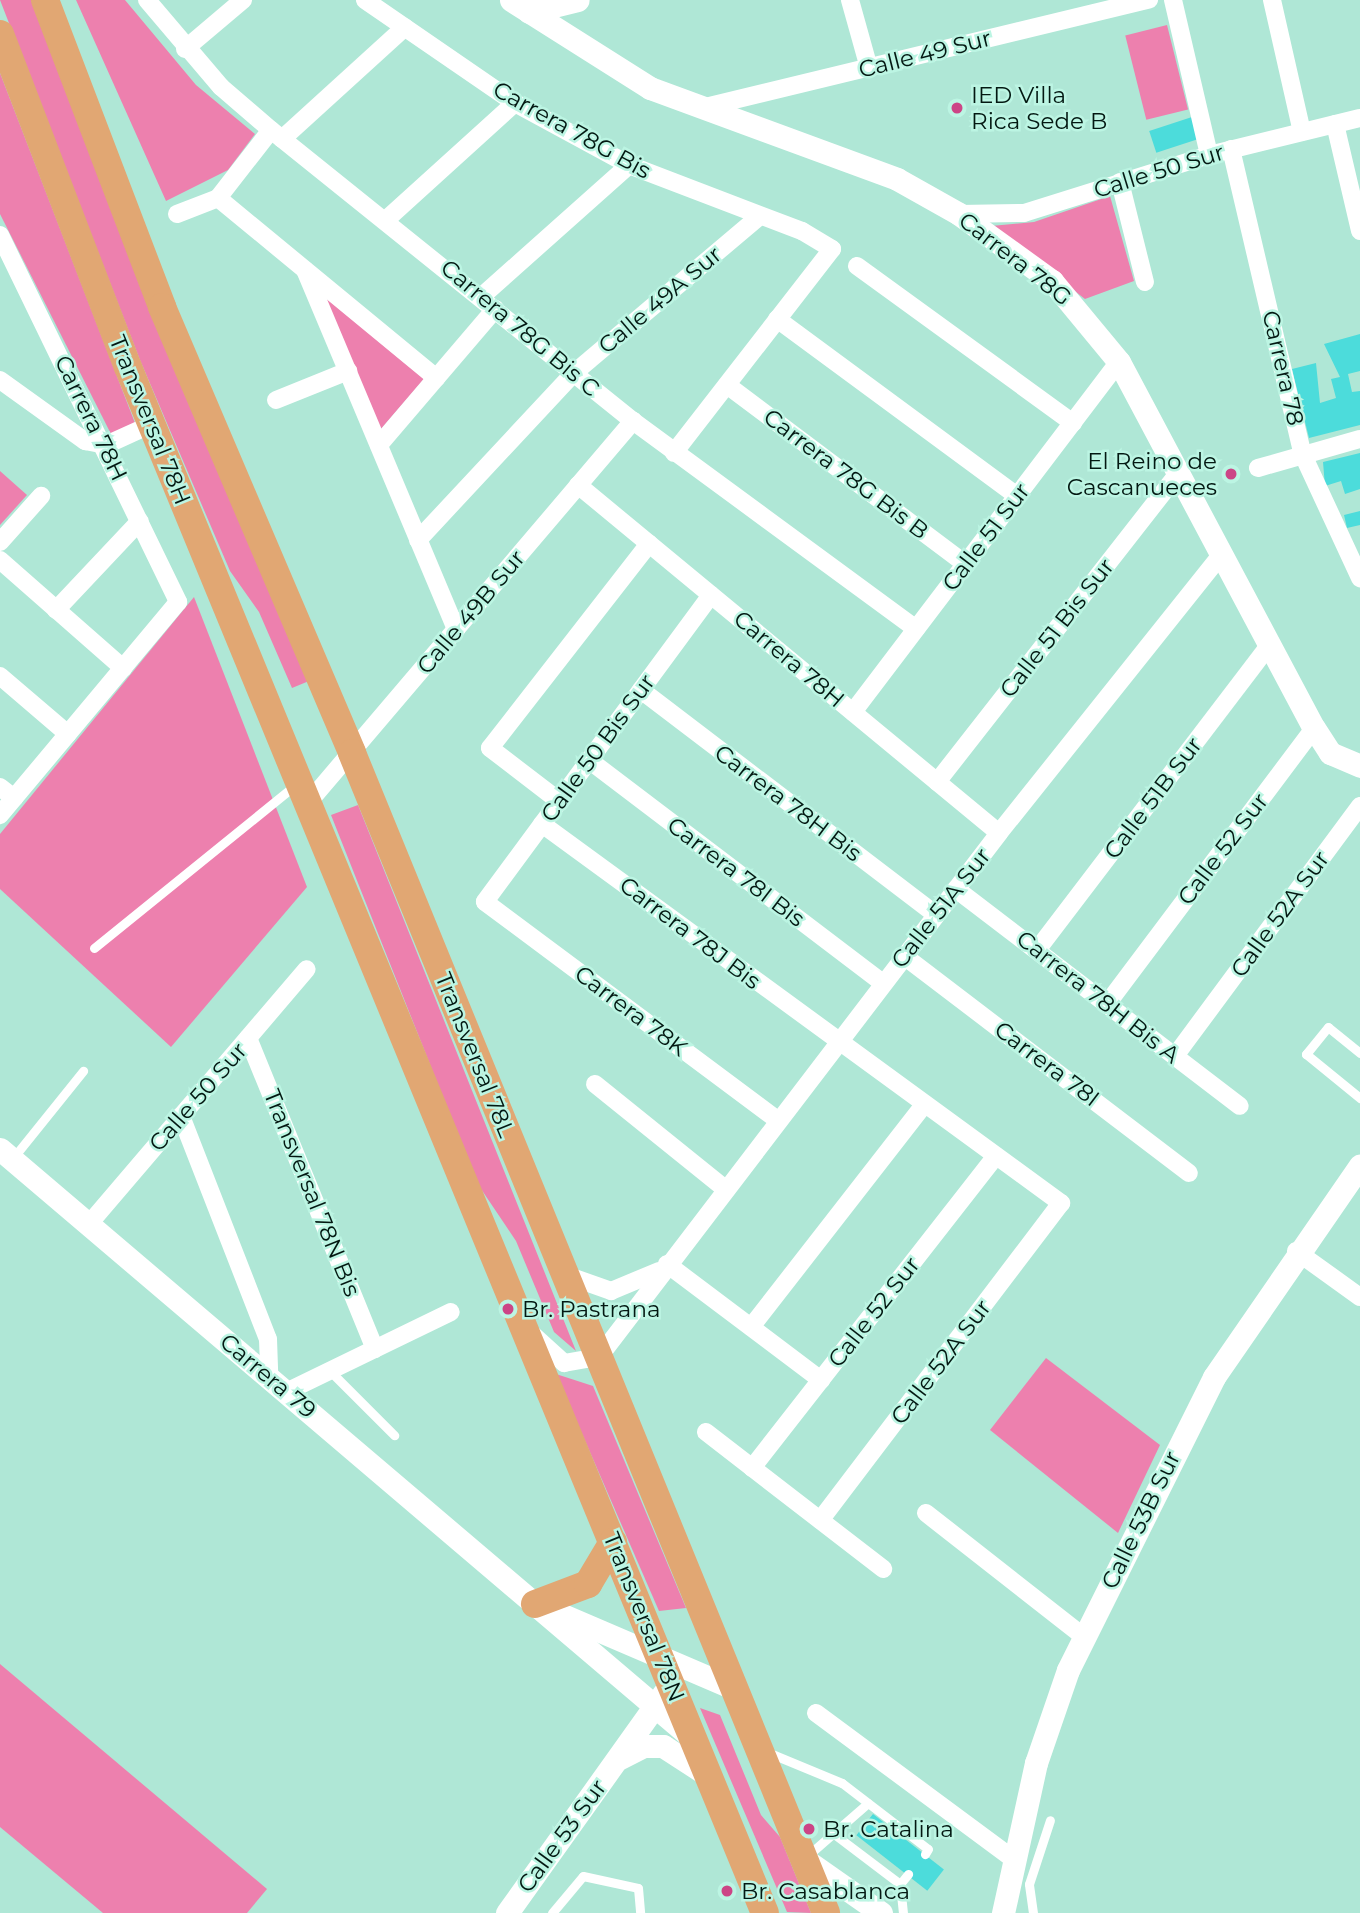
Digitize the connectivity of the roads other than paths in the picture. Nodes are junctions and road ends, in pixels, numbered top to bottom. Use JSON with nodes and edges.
{"nodes":[{"id":1,"x":45,"y":0,"type":"edge"},
{"id":2,"x":147,"y":0,"type":"edge"},
{"id":3,"x":243,"y":0,"type":"edge"},
{"id":4,"x":365,"y":0,"type":"edge"},
{"id":5,"x":578,"y":0,"type":"edge"},
{"id":6,"x":850,"y":0,"type":"edge"},
{"id":7,"x":1149,"y":0,"type":"edge"},
{"id":8,"x":1173,"y":0,"type":"edge"},
{"id":9,"x":1272,"y":0,"type":"edge"},
{"id":10,"x":520,"y":6,"type":"edge"},
{"id":11,"x":405,"y":27,"type":"junction"},
{"id":12,"x":0,"y":34,"type":"edge"},
{"id":13,"x":185,"y":49,"type":"junction"},
{"id":14,"x":869,"y":68,"type":"junction"},
{"id":15,"x":515,"y":103,"type":"junction"},
{"id":16,"x":701,"y":108,"type":"junction"},
{"id":17,"x":1360,"y":118,"type":"edge"},
{"id":18,"x":1335,"y":124,"type":"junction"},
{"id":19,"x":1302,"y":132,"type":"junction"},
{"id":20,"x":276,"y":134,"type":"junction"},
{"id":21,"x":1231,"y":149,"type":"junction"},
{"id":22,"x":1209,"y":155,"type":"junction"},
{"id":23,"x":629,"y":165,"type":"junction"},
{"id":24,"x":1120,"y":182,"type":"junction"},
{"id":25,"x":218,"y":198,"type":"junction"},
{"id":26,"x":177,"y":214,"type":"dead end"},
{"id":27,"x":959,"y":214,"type":"junction"},
{"id":28,"x":760,"y":215,"type":"junction"},
{"id":29,"x":388,"y":218,"type":"junction"},
{"id":30,"x":1360,"y":231,"type":"edge"},
{"id":31,"x":0,"y":235,"type":"edge"},
{"id":32,"x":857,"y":266,"type":"dead end"},
{"id":33,"x":305,"y":270,"type":"junction"},
{"id":34,"x":1145,"y":282,"type":"dead end"},
{"id":35,"x":481,"y":297,"type":"junction"},
{"id":36,"x":495,"y":309,"type":"junction"},
{"id":37,"x":777,"y":320,"type":"junction"},
{"id":38,"x":1119,"y":362,"type":"junction"},
{"id":39,"x":348,"y":371,"type":"junction"},
{"id":40,"x":574,"y":373,"type":"junction"},
{"id":41,"x":436,"y":378,"type":"junction"},
{"id":42,"x":0,"y":380,"type":"edge"},
{"id":43,"x":727,"y":384,"type":"junction"},
{"id":44,"x":276,"y":400,"type":"dead end"},
{"id":45,"x":633,"y":421,"type":"junction"},
{"id":46,"x":1073,"y":423,"type":"junction"},
{"id":47,"x":152,"y":424,"type":"junction"},
{"id":48,"x":1360,"y":439,"type":"edge"},
{"id":49,"x":106,"y":445,"type":"junction"},
{"id":50,"x":379,"y":445,"type":"junction"},
{"id":51,"x":674,"y":453,"type":"junction"},
{"id":52,"x":1303,"y":455,"type":"junction"},
{"id":53,"x":1258,"y":468,"type":"dead end"},
{"id":54,"x":1178,"y":474,"type":"junction"},
{"id":55,"x":578,"y":485,"type":"junction"},
{"id":56,"x":41,"y":496,"type":"dead end"},
{"id":57,"x":1017,"y":496,"type":"junction"},
{"id":58,"x":140,"y":521,"type":"junction"},
{"id":59,"x":418,"y":540,"type":"junction"},
{"id":60,"x":0,"y":542,"type":"edge"},
{"id":61,"x":649,"y":544,"type":"junction"},
{"id":62,"x":1220,"y":556,"type":"junction"},
{"id":63,"x":0,"y":560,"type":"edge"},
{"id":64,"x":965,"y":564,"type":"junction"},
{"id":65,"x":1360,"y":578,"type":"edge"},
{"id":66,"x":711,"y":595,"type":"junction"},
{"id":67,"x":56,"y":610,"type":"junction"},
{"id":68,"x":916,"y":629,"type":"junction"},
{"id":69,"x":456,"y":630,"type":"junction"},
{"id":70,"x":1269,"y":646,"type":"junction"},
{"id":71,"x":123,"y":668,"type":"junction"},
{"id":72,"x":0,"y":676,"type":"edge"},
{"id":73,"x":641,"y":690,"type":"junction"},
{"id":74,"x":853,"y":712,"type":"junction"},
{"id":75,"x":1314,"y":728,"type":"junction"},
{"id":76,"x":68,"y":734,"type":"junction"},
{"id":77,"x":352,"y":753,"type":"junction"},
{"id":78,"x":589,"y":760,"type":"junction"},
{"id":79,"x":1353,"y":765,"type":"edge"},
{"id":80,"x":937,"y":782,"type":"junction"},
{"id":81,"x":304,"y":792,"type":"junction"},
{"id":82,"x":7,"y":793,"type":"edge"},
{"id":83,"x":559,"y":801,"type":"junction"},
{"id":84,"x":1360,"y":806,"type":"edge"},
{"id":85,"x":0,"y":815,"type":"edge"},
{"id":86,"x":542,"y":824,"type":"junction"},
{"id":87,"x":999,"y":833,"type":"junction"},
{"id":88,"x":956,"y":889,"type":"junction"},
{"id":89,"x":485,"y":902,"type":"joint"},
{"id":90,"x":936,"y":915,"type":"junction"},
{"id":91,"x":94,"y":948,"type":"dead end"},
{"id":92,"x":1037,"y":950,"type":"junction"},
{"id":93,"x":904,"y":956,"type":"junction"},
{"id":94,"x":307,"y":969,"type":"dead end"},
{"id":95,"x":883,"y":984,"type":"junction"},
{"id":96,"x":1107,"y":1004,"type":"junction"},
{"id":97,"x":248,"y":1038,"type":"junction"},
{"id":98,"x":837,"y":1043,"type":"junction"},
{"id":99,"x":1360,"y":1053,"type":"edge"},
{"id":100,"x":1175,"y":1056,"type":"junction"},
{"id":101,"x":83,"y":1071,"type":"dead end"},
{"id":102,"x":595,"y":1084,"type":"dead end"},
{"id":103,"x":1360,"y":1098,"type":"edge"},
{"id":104,"x":924,"y":1105,"type":"junction"},
{"id":105,"x":1240,"y":1106,"type":"dead end"},
{"id":106,"x":181,"y":1116,"type":"junction"},
{"id":107,"x":778,"y":1120,"type":"junction"},
{"id":108,"x":6,"y":1154,"type":"edge"},
{"id":109,"x":996,"y":1156,"type":"junction"},
{"id":110,"x":1360,"y":1165,"type":"edge"},
{"id":111,"x":1189,"y":1173,"type":"dead end"},
{"id":112,"x":725,"y":1189,"type":"junction"},
{"id":113,"x":1061,"y":1203,"type":"joint"},
{"id":114,"x":89,"y":1224,"type":"junction"},
{"id":115,"x":1296,"y":1251,"type":"junction"},
{"id":116,"x":667,"y":1264,"type":"junction"},
{"id":117,"x":565,"y":1275,"type":"junction"},
{"id":118,"x":1360,"y":1297,"type":"edge"},
{"id":119,"x":451,"y":1312,"type":"dead end"},
{"id":120,"x":522,"y":1322,"type":"junction"},
{"id":121,"x":751,"y":1327,"type":"junction"},
{"id":122,"x":375,"y":1349,"type":"junction"},
{"id":123,"x":599,"y":1357,"type":"junction"},
{"id":124,"x":330,"y":1371,"type":"junction"},
{"id":125,"x":821,"y":1380,"type":"junction"},
{"id":126,"x":278,"y":1385,"type":"junction"},
{"id":127,"x":706,"y":1432,"type":"dead end"},
{"id":128,"x":394,"y":1435,"type":"dead end"},
{"id":129,"x":752,"y":1468,"type":"junction"},
{"id":130,"x":926,"y":1513,"type":"dead end"},
{"id":131,"x":820,"y":1520,"type":"junction"},
{"id":132,"x":612,"y":1542,"type":"junction"},
{"id":133,"x":883,"y":1569,"type":"dead end"},
{"id":134,"x":536,"y":1604,"type":"junction"},
{"id":135,"x":1084,"y":1637,"type":"junction"},
{"id":136,"x":660,"y":1657,"type":"junction"},
{"id":137,"x":671,"y":1683,"type":"junction"},
{"id":138,"x":735,"y":1689,"type":"junction"},
{"id":139,"x":655,"y":1706,"type":"junction"},
{"id":140,"x":816,"y":1713,"type":"dead end"},
{"id":141,"x":694,"y":1739,"type":"junction"},
{"id":142,"x":759,"y":1748,"type":"junction"},
{"id":143,"x":617,"y":1759,"type":"junction"},
{"id":144,"x":709,"y":1776,"type":"junction"},
{"id":145,"x":868,"y":1803,"type":"junction"},
{"id":146,"x":1050,"y":1820,"type":"dead end"},
{"id":147,"x":834,"y":1833,"type":"junction"},
{"id":148,"x":925,"y":1854,"type":"dead end"},
{"id":149,"x":804,"y":1859,"type":"junction"},
{"id":150,"x":1015,"y":1860,"type":"junction"},
{"id":151,"x":908,"y":1874,"type":"dead end"},
{"id":152,"x":900,"y":1884,"type":"junction"},
{"id":153,"x":507,"y":1913,"type":"edge"},
{"id":154,"x":552,"y":1913,"type":"edge"},
{"id":155,"x":639,"y":1913,"type":"edge"},
{"id":156,"x":765,"y":1913,"type":"edge"},
{"id":157,"x":826,"y":1913,"type":"edge"},
{"id":158,"x":881,"y":1913,"type":"edge"},
{"id":159,"x":903,"y":1913,"type":"edge"},
{"id":160,"x":1003,"y":1913,"type":"edge"},
{"id":161,"x":1033,"y":1913,"type":"edge"}],
"edges":[{"from":1,"to":77,"type":"main road"},
{"from":2,"to":13,"type":"street","name":"Carrera 78G Bis C"},
{"from":3,"to":13,"type":"street"},
{"from":4,"to":11,"type":"street","name":"Carrera 78G Bis"},
{"from":5,"to":10,"type":"street"},
{"from":6,"to":14,"type":"street"},
{"from":7,"to":14,"type":"street","name":"Calle 49 Sur"},
{"from":8,"to":22,"type":"street"},
{"from":9,"to":19,"type":"street"},
{"from":10,"to":16,"type":"street","name":"Carrera 78G"},
{"from":11,"to":15,"type":"street","name":"Carrera 78G Bis"},
{"from":11,"to":20,"type":"street"},
{"from":12,"to":47,"type":"main road","name":"Transversal 78H"},
{"from":13,"to":20,"type":"street","name":"Carrera 78G Bis C"},
{"from":14,"to":16,"type":"street","name":"Calle 49 Sur"},
{"from":15,"to":23,"type":"street","name":"Carrera 78G Bis"},
{"from":15,"to":29,"type":"street"},
{"from":16,"to":27,"type":"street","name":"Carrera 78G"},
{"from":17,"to":18,"type":"street","name":"Calle 50 Sur"},
{"from":18,"to":19,"type":"street","name":"Calle 50 Sur"},
{"from":18,"to":30,"type":"street"},
{"from":19,"to":21,"type":"street","name":"Calle 50 Sur"},
{"from":20,"to":25,"type":"street"},
{"from":20,"to":29,"type":"street","name":"Carrera 78G Bis C"},
{"from":21,"to":22,"type":"street","name":"Calle 50 Sur"},
{"from":21,"to":52,"type":"street","name":"Carrera 78"},
{"from":22,"to":24,"type":"street","name":"Calle 50 Sur"},
{"from":23,"to":28,"type":"street","name":"Carrera 78G Bis"},
{"from":23,"to":35,"type":"street"},
{"from":24,"to":27,"type":"street","name":"Calle 50 Sur"},
{"from":24,"to":34,"type":"street"},
{"from":25,"to":26,"type":"street"},
{"from":25,"to":33,"type":"street"},
{"from":27,"to":38,"type":"street","name":"Carrera 78G"},
{"from":28,"to":37,"type":"street","name":"Carrera 78G Bis"},
{"from":28,"to":40,"type":"street","name":"Calle 49A Sur"},
{"from":29,"to":35,"type":"street","name":"Carrera 78G Bis C"},
{"from":31,"to":49,"type":"street","name":"Carrera 78H"},
{"from":32,"to":46,"type":"street"},
{"from":33,"to":39,"type":"street"},
{"from":33,"to":41,"type":"street"},
{"from":35,"to":36,"type":"street","name":"Carrera 78G Bis C"},
{"from":36,"to":40,"type":"street","name":"Carrera 78G Bis C"},
{"from":36,"to":41,"type":"street"},
{"from":37,"to":43,"type":"street"},
{"from":37,"to":57,"type":"street"},
{"from":38,"to":46,"type":"street","name":"Calle 51 Sur"},
{"from":38,"to":54,"type":"street","name":"Carrera 78G"},
{"from":39,"to":44,"type":"street"},
{"from":39,"to":50,"type":"street"},
{"from":40,"to":45,"type":"street","name":"Carrera 78G Bis C"},
{"from":40,"to":59,"type":"street","name":"Calle 49A Sur"},
{"from":41,"to":50,"type":"street"},
{"from":42,"to":49,"type":"street"},
{"from":43,"to":51,"type":"street"},
{"from":43,"to":64,"type":"street","name":"Carrera 78G Bis B"},
{"from":45,"to":51,"type":"street","name":"Carrera 78G Bis C"},
{"from":45,"to":55,"type":"street","name":"Calle 49B Sur"},
{"from":46,"to":57,"type":"street","name":"Calle 51 Sur"},
{"from":47,"to":49,"type":"street"},
{"from":47,"to":81,"type":"main road","name":"Transversal 78H"},
{"from":48,"to":52,"type":"street"},
{"from":49,"to":58,"type":"street","name":"Carrera 78H"},
{"from":50,"to":59,"type":"street"},
{"from":51,"to":68,"type":"street","name":"Carrera 78G Bis C"},
{"from":52,"to":53,"type":"street"},
{"from":52,"to":65,"type":"street","name":"Carrera 78"},
{"from":54,"to":62,"type":"street","name":"Carrera 78G"},
{"from":54,"to":80,"type":"street","name":"Calle 51 Bis Sur"},
{"from":55,"to":61,"type":"street","name":"Carrera 78H"},
{"from":55,"to":69,"type":"street","name":"Calle 49B Sur"},
{"from":56,"to":60,"type":"street"},
{"from":57,"to":64,"type":"street","name":"Calle 51 Sur"},
{"from":58,"to":67,"type":"street"},
{"from":58,"to":71,"type":"street","name":"Carrera 78H"},
{"from":59,"to":69,"type":"street"},
{"from":61,"to":66,"type":"street","name":"Carrera 78H"},
{"from":61,"to":83,"type":"street"},
{"from":62,"to":70,"type":"street","name":"Carrera 78G"},
{"from":62,"to":87,"type":"street","name":"Calle 51A Sur"},
{"from":63,"to":67,"type":"street"},
{"from":64,"to":68,"type":"street","name":"Calle 51 Sur"},
{"from":66,"to":73,"type":"street","name":"Calle 50 Bis Sur"},
{"from":66,"to":74,"type":"street","name":"Carrera 78H"},
{"from":67,"to":71,"type":"street"},
{"from":68,"to":74,"type":"street","name":"Calle 51 Sur"},
{"from":69,"to":77,"type":"street","name":"Calle 49B Sur"},
{"from":70,"to":75,"type":"street","name":"Carrera 78G"},
{"from":70,"to":92,"type":"street","name":"Calle 51B Sur"},
{"from":71,"to":76,"type":"street"},
{"from":72,"to":76,"type":"street"},
{"from":73,"to":78,"type":"street","name":"Calle 50 Bis Sur"},
{"from":73,"to":90,"type":"street","name":"Carrera 78H Bis"},
{"from":74,"to":80,"type":"street","name":"Carrera 78H"},
{"from":75,"to":79,"type":"street","name":"Carrera 78G"},
{"from":75,"to":96,"type":"street","name":"Calle 52 Sur"},
{"from":76,"to":82,"type":"street"},
{"from":77,"to":81,"type":"street","name":"Calle 49B Sur"},
{"from":77,"to":117,"type":"main road","name":"Transversal 78L"},
{"from":78,"to":83,"type":"street","name":"Calle 50 Bis Sur"},
{"from":78,"to":95,"type":"street","name":"Carrera 78I Bis"},
{"from":80,"to":87,"type":"street","name":"Carrera 78H"},
{"from":81,"to":91,"type":"lane"},
{"from":81,"to":120,"type":"main road"},
{"from":82,"to":85,"type":"street"},
{"from":83,"to":86,"type":"street","name":"Calle 50 Bis Sur"},
{"from":84,"to":100,"type":"street","name":"Calle 52A Sur"},
{"from":86,"to":89,"type":"street","name":"Calle 50 Bis Sur"},
{"from":86,"to":98,"type":"street","name":"Carrera 78J Bis"},
{"from":87,"to":88,"type":"street","name":"Calle 51A Sur"},
{"from":88,"to":90,"type":"street","name":"Calle 51A Sur"},
{"from":88,"to":92,"type":"street","name":"Carrera 78H Bis A"},
{"from":89,"to":107,"type":"street","name":"Carrera 78K"},
{"from":90,"to":93,"type":"street","name":"Calle 51A Sur"},
{"from":92,"to":96,"type":"street","name":"Carrera 78H Bis A"},
{"from":93,"to":95,"type":"street","name":"Calle 51A Sur"},
{"from":93,"to":111,"type":"street","name":"Carrera 78I"},
{"from":94,"to":97,"type":"street","name":"Calle 50 Sur"},
{"from":95,"to":98,"type":"street","name":"Calle 51A Sur"},
{"from":96,"to":100,"type":"street","name":"Carrera 78H Bis A"},
{"from":97,"to":106,"type":"street","name":"Calle 50 Sur"},
{"from":97,"to":122,"type":"street","name":"Transversal 78N Bis"},
{"from":98,"to":104,"type":"street","name":"Carrera 78J Bis"},
{"from":98,"to":107,"type":"street","name":"Calle 51A Sur"},
{"from":99,"to":103,"type":"lane"},
{"from":100,"to":105,"type":"street","name":"Carrera 78H Bis A"},
{"from":101,"to":108,"type":"lane"},
{"from":102,"to":112,"type":"street"},
{"from":104,"to":109,"type":"street","name":"Carrera 78J Bis"},
{"from":104,"to":121,"type":"street"},
{"from":106,"to":114,"type":"street","name":"Calle 50 Sur"},
{"from":106,"to":126,"type":"street"},
{"from":107,"to":112,"type":"street","name":"Calle 51A Sur"},
{"from":108,"to":114,"type":"street","name":"Carrera 79"},
{"from":109,"to":113,"type":"street","name":"Carrera 78J Bis"},
{"from":109,"to":125,"type":"street","name":"Calle 52 Sur"},
{"from":110,"to":115,"type":"street","name":"Calle 53B Sur"},
{"from":112,"to":116,"type":"street","name":"Calle 51A Sur"},
{"from":113,"to":131,"type":"street","name":"Calle 52A Sur"},
{"from":114,"to":126,"type":"street","name":"Carrera 79"},
{"from":115,"to":118,"type":"street"},
{"from":115,"to":135,"type":"street","name":"Calle 53B Sur"},
{"from":116,"to":117,"type":"street","name":"Calle 51A Sur"},
{"from":116,"to":121,"type":"street"},
{"from":116,"to":123,"type":"street","name":"Calle 51A Sur"},
{"from":117,"to":123,"type":"main road","name":"Transversal 78L"},
{"from":119,"to":122,"type":"street"},
{"from":120,"to":123,"type":"street"},
{"from":120,"to":132,"type":"main road","name":"Transversal 78N"},
{"from":121,"to":125,"type":"street"},
{"from":122,"to":124,"type":"street"},
{"from":123,"to":138,"type":"main road"},
{"from":124,"to":126,"type":"street"},
{"from":124,"to":128,"type":"lane"},
{"from":125,"to":129,"type":"street","name":"Calle 52 Sur"},
{"from":126,"to":134,"type":"street","name":"Carrera 79"},
{"from":127,"to":129,"type":"street"},
{"from":129,"to":131,"type":"street"},
{"from":130,"to":135,"type":"street"},
{"from":131,"to":133,"type":"street"},
{"from":132,"to":134,"type":"main road"},
{"from":132,"to":136,"type":"main road","name":"Transversal 78N"},
{"from":134,"to":136,"type":"street","name":"Carrera 79"},
{"from":134,"to":139,"type":"street","name":"Carrera 79"},
{"from":135,"to":150,"type":"street","name":"Calle 53B Sur"},
{"from":136,"to":137,"type":"main road","name":"Transversal 78N"},
{"from":136,"to":138,"type":"street","name":"Carrera 79"},
{"from":137,"to":139,"type":"street","name":"Calle 53 Sur"},
{"from":137,"to":141,"type":"main road","name":"Transversal 78N"},
{"from":138,"to":142,"type":"main road"},
{"from":139,"to":141,"type":"street","name":"Carrera 79"},
{"from":139,"to":143,"type":"street","name":"Calle 53 Sur"},
{"from":140,"to":150,"type":"street"},
{"from":141,"to":144,"type":"main road","name":"Transversal 78N"},
{"from":142,"to":145,"type":"lane"},
{"from":142,"to":149,"type":"main road"},
{"from":143,"to":144,"type":"street","name":"Calle 53 Sur"},
{"from":143,"to":153,"type":"street","name":"Calle 53 Sur"},
{"from":144,"to":156,"type":"main road","name":"Transversal 78N"},
{"from":145,"to":147,"type":"lane"},
{"from":145,"to":148,"type":"lane"},
{"from":146,"to":161,"type":"lane"},
{"from":147,"to":149,"type":"lane"},
{"from":147,"to":152,"type":"lane"},
{"from":149,"to":157,"type":"main road"},
{"from":149,"to":158,"type":"street"},
{"from":150,"to":160,"type":"street","name":"Calle 53B Sur"},
{"from":151,"to":152,"type":"lane"},
{"from":152,"to":159,"type":"lane"},
{"from":154,"to":155,"type":"lane"}]}
